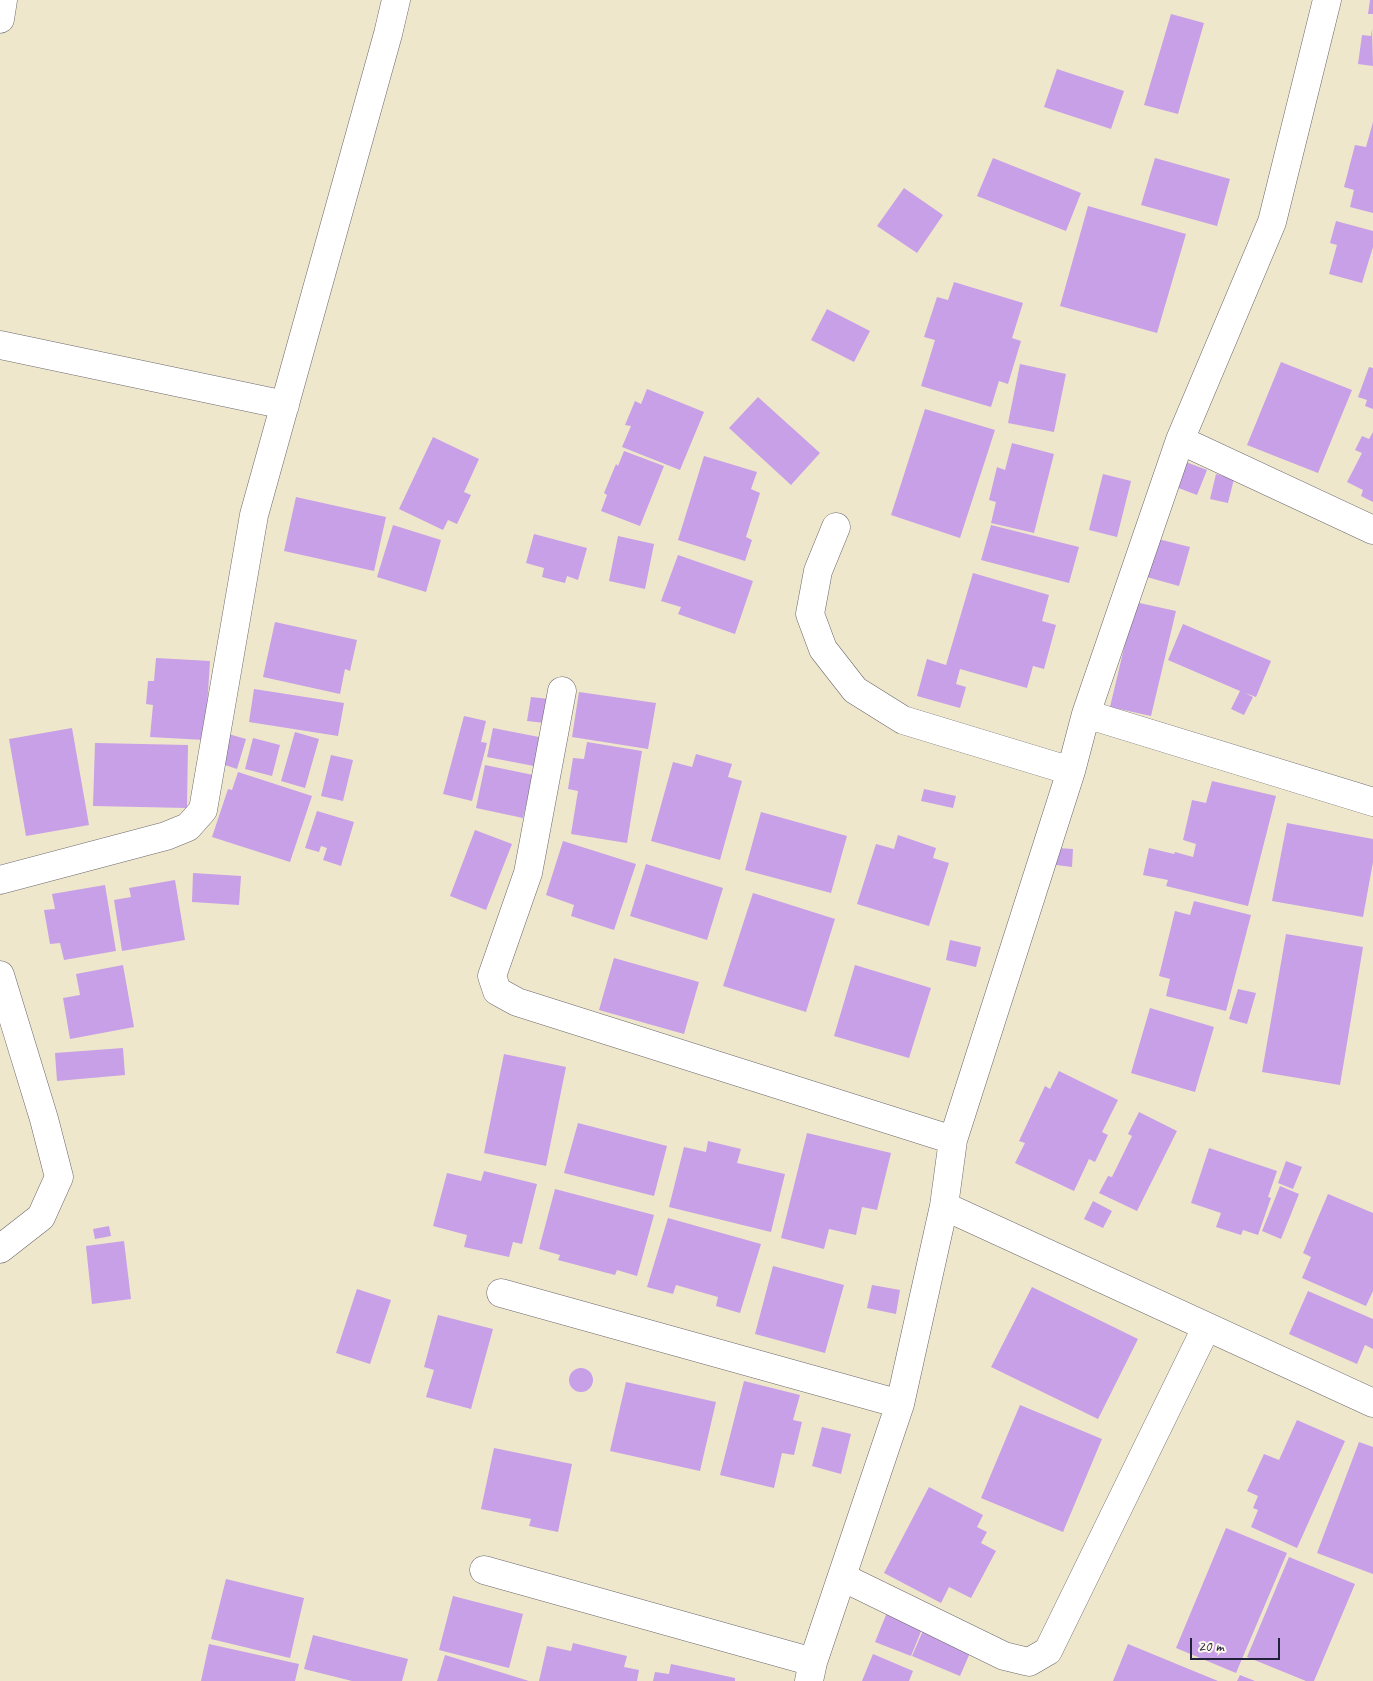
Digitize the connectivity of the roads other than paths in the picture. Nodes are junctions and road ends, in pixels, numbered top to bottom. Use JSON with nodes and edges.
{"nodes":[{"id":1,"x":3,"y":0,"type":"edge"},
{"id":2,"x":396,"y":0,"type":"edge"},
{"id":3,"x":1327,"y":0,"type":"edge"},
{"id":4,"x":0,"y":19,"type":"edge"},
{"id":5,"x":0,"y":345,"type":"edge"},
{"id":6,"x":285,"y":405,"type":"junction"},
{"id":7,"x":1180,"y":440,"type":"junction"},
{"id":8,"x":836,"y":527,"type":"dead end"},
{"id":9,"x":1373,"y":530,"type":"edge"},
{"id":10,"x":562,"y":692,"type":"dead end"},
{"id":11,"x":1086,"y":714,"type":"junction"},
{"id":12,"x":1071,"y":771,"type":"junction"},
{"id":13,"x":1373,"y":802,"type":"edge"},
{"id":14,"x":0,"y":880,"type":"edge"},
{"id":15,"x":0,"y":975,"type":"edge"},
{"id":16,"x":953,"y":1140,"type":"junction"},
{"id":17,"x":944,"y":1206,"type":"junction"},
{"id":18,"x":0,"y":1250,"type":"edge"},
{"id":19,"x":501,"y":1293,"type":"dead end"},
{"id":20,"x":1206,"y":1328,"type":"junction"},
{"id":21,"x":1373,"y":1403,"type":"edge"},
{"id":22,"x":900,"y":1404,"type":"junction"},
{"id":23,"x":484,"y":1570,"type":"dead end"},
{"id":24,"x":842,"y":1576,"type":"junction"},
{"id":25,"x":811,"y":1672,"type":"edge"}],
"edges":[{"from":1,"to":4,"type":"street"},
{"from":2,"to":6,"type":"street"},
{"from":3,"to":7,"type":"street"},
{"from":5,"to":6,"type":"street"},
{"from":6,"to":14,"type":"street"},
{"from":7,"to":9,"type":"street"},
{"from":7,"to":11,"type":"street"},
{"from":8,"to":12,"type":"street"},
{"from":10,"to":16,"type":"street"},
{"from":11,"to":12,"type":"street"},
{"from":11,"to":13,"type":"street"},
{"from":12,"to":16,"type":"street"},
{"from":15,"to":18,"type":"street"},
{"from":16,"to":17,"type":"street"},
{"from":17,"to":20,"type":"street"},
{"from":17,"to":22,"type":"street"},
{"from":19,"to":22,"type":"street"},
{"from":20,"to":21,"type":"street"},
{"from":20,"to":24,"type":"street"},
{"from":22,"to":24,"type":"street"},
{"from":23,"to":25,"type":"street"},
{"from":24,"to":25,"type":"street"}]}
